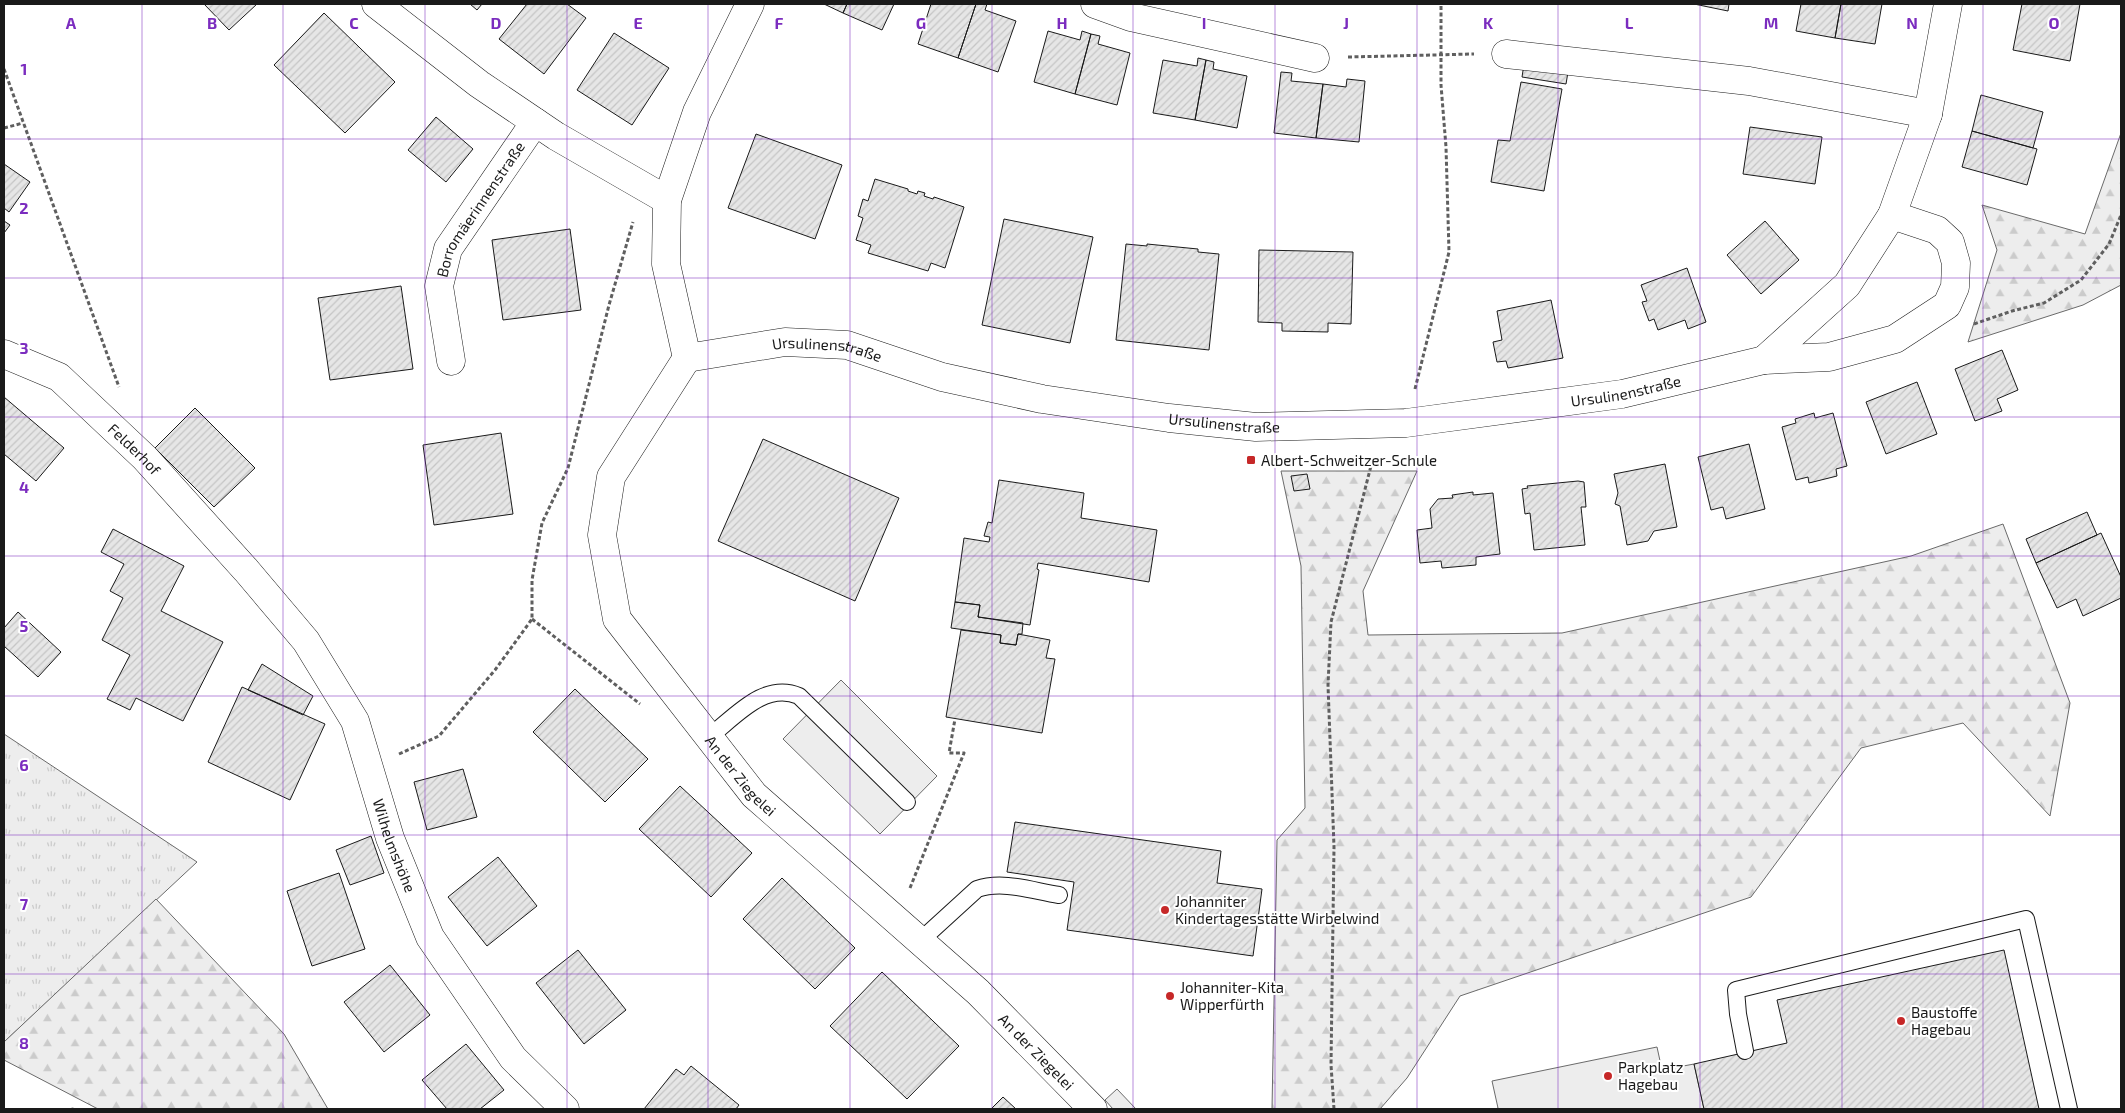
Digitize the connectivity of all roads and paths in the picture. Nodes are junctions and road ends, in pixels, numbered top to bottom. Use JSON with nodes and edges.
{"nodes":[{"id":1,"x":376,"y":4,"type":"edge"},
{"id":2,"x":750,"y":4,"type":"edge"},
{"id":3,"x":1095,"y":4,"type":"edge"},
{"id":4,"x":1441,"y":4,"type":"edge"},
{"id":5,"x":1948,"y":4,"type":"edge"},
{"id":6,"x":1442,"y":54,"type":"junction"},
{"id":7,"x":1506,"y":54,"type":"dead end"},
{"id":8,"x":1315,"y":58,"type":"joint"},
{"id":9,"x":4,"y":70,"type":"edge"},
{"id":10,"x":1928,"y":114,"type":"junction"},
{"id":11,"x":535,"y":122,"type":"junction"},
{"id":12,"x":23,"y":123,"type":"junction"},
{"id":13,"x":4,"y":128,"type":"edge"},
{"id":14,"x":643,"y":186,"type":"junction"},
{"id":15,"x":667,"y":200,"type":"junction"},
{"id":16,"x":2121,"y":214,"type":"edge"},
{"id":17,"x":1892,"y":215,"type":"junction"},
{"id":18,"x":1969,"y":326,"type":"dead end"},
{"id":19,"x":4,"y":354,"type":"edge"},
{"id":20,"x":687,"y":358,"type":"junction"},
{"id":21,"x":1764,"y":360,"type":"junction"},
{"id":22,"x":451,"y":361,"type":"dead end"},
{"id":23,"x":121,"y":393,"type":"dead end"},
{"id":24,"x":1406,"y":423,"type":"junction"},
{"id":25,"x":246,"y":570,"type":"joint"},
{"id":26,"x":955,"y":719,"type":"dead end"},
{"id":27,"x":709,"y":737,"type":"junction"},
{"id":28,"x":368,"y":767,"type":"junction"},
{"id":29,"x":907,"y":802,"type":"dead end"},
{"id":30,"x":1059,"y":896,"type":"dead end"},
{"id":31,"x":897,"y":921,"type":"junction"},
{"id":32,"x":920,"y":941,"type":"junction"},
{"id":33,"x":1745,"y":1051,"type":"dead end"},
{"id":34,"x":565,"y":1109,"type":"edge"},
{"id":35,"x":1093,"y":1109,"type":"edge"},
{"id":36,"x":1334,"y":1109,"type":"edge"},
{"id":37,"x":2069,"y":1109,"type":"edge"}],
"edges":[{"from":1,"to":11,"type":"street"},
{"from":2,"to":15,"type":"street"},
{"from":3,"to":8,"type":"street"},
{"from":4,"to":6,"type":"path"},
{"from":5,"to":10,"type":"street","name":"Ursulinenstraße"},
{"from":6,"to":8,"type":"path"},
{"from":6,"to":24,"type":"path"},
{"from":7,"to":10,"type":"street"},
{"from":9,"to":12,"type":"path"},
{"from":10,"to":17,"type":"street","name":"Ursulinenstraße"},
{"from":11,"to":14,"type":"street"},
{"from":11,"to":22,"type":"street","name":"Borromäerinnenstraße"},
{"from":12,"to":13,"type":"path"},
{"from":12,"to":23,"type":"path"},
{"from":14,"to":15,"type":"street"},
{"from":14,"to":28,"type":"path"},
{"from":15,"to":20,"type":"street"},
{"from":16,"to":18,"type":"path"},
{"from":17,"to":21,"type":"street","name":"Ursulinenstraße"},
{"from":17,"to":21,"type":"street","name":"Ursulinenstraße"},
{"from":19,"to":25,"type":"street","name":"Felderhof"},
{"from":20,"to":24,"type":"street","name":"Ursulinenstraße"},
{"from":20,"to":27,"type":"street","name":"An der Ziegelei"},
{"from":21,"to":24,"type":"street","name":"Ursulinenstraße"},
{"from":24,"to":36,"type":"path"},
{"from":25,"to":28,"type":"street","name":"Wilhelmshöhe"},
{"from":26,"to":31,"type":"path"},
{"from":27,"to":29,"type":"lane"},
{"from":27,"to":31,"type":"street","name":"An der Ziegelei"},
{"from":28,"to":34,"type":"street","name":"Wilhelmshöhe"},
{"from":30,"to":32,"type":"lane"},
{"from":31,"to":32,"type":"street","name":"An der Ziegelei"},
{"from":32,"to":35,"type":"street","name":"An der Ziegelei"},
{"from":33,"to":37,"type":"lane"}]}
